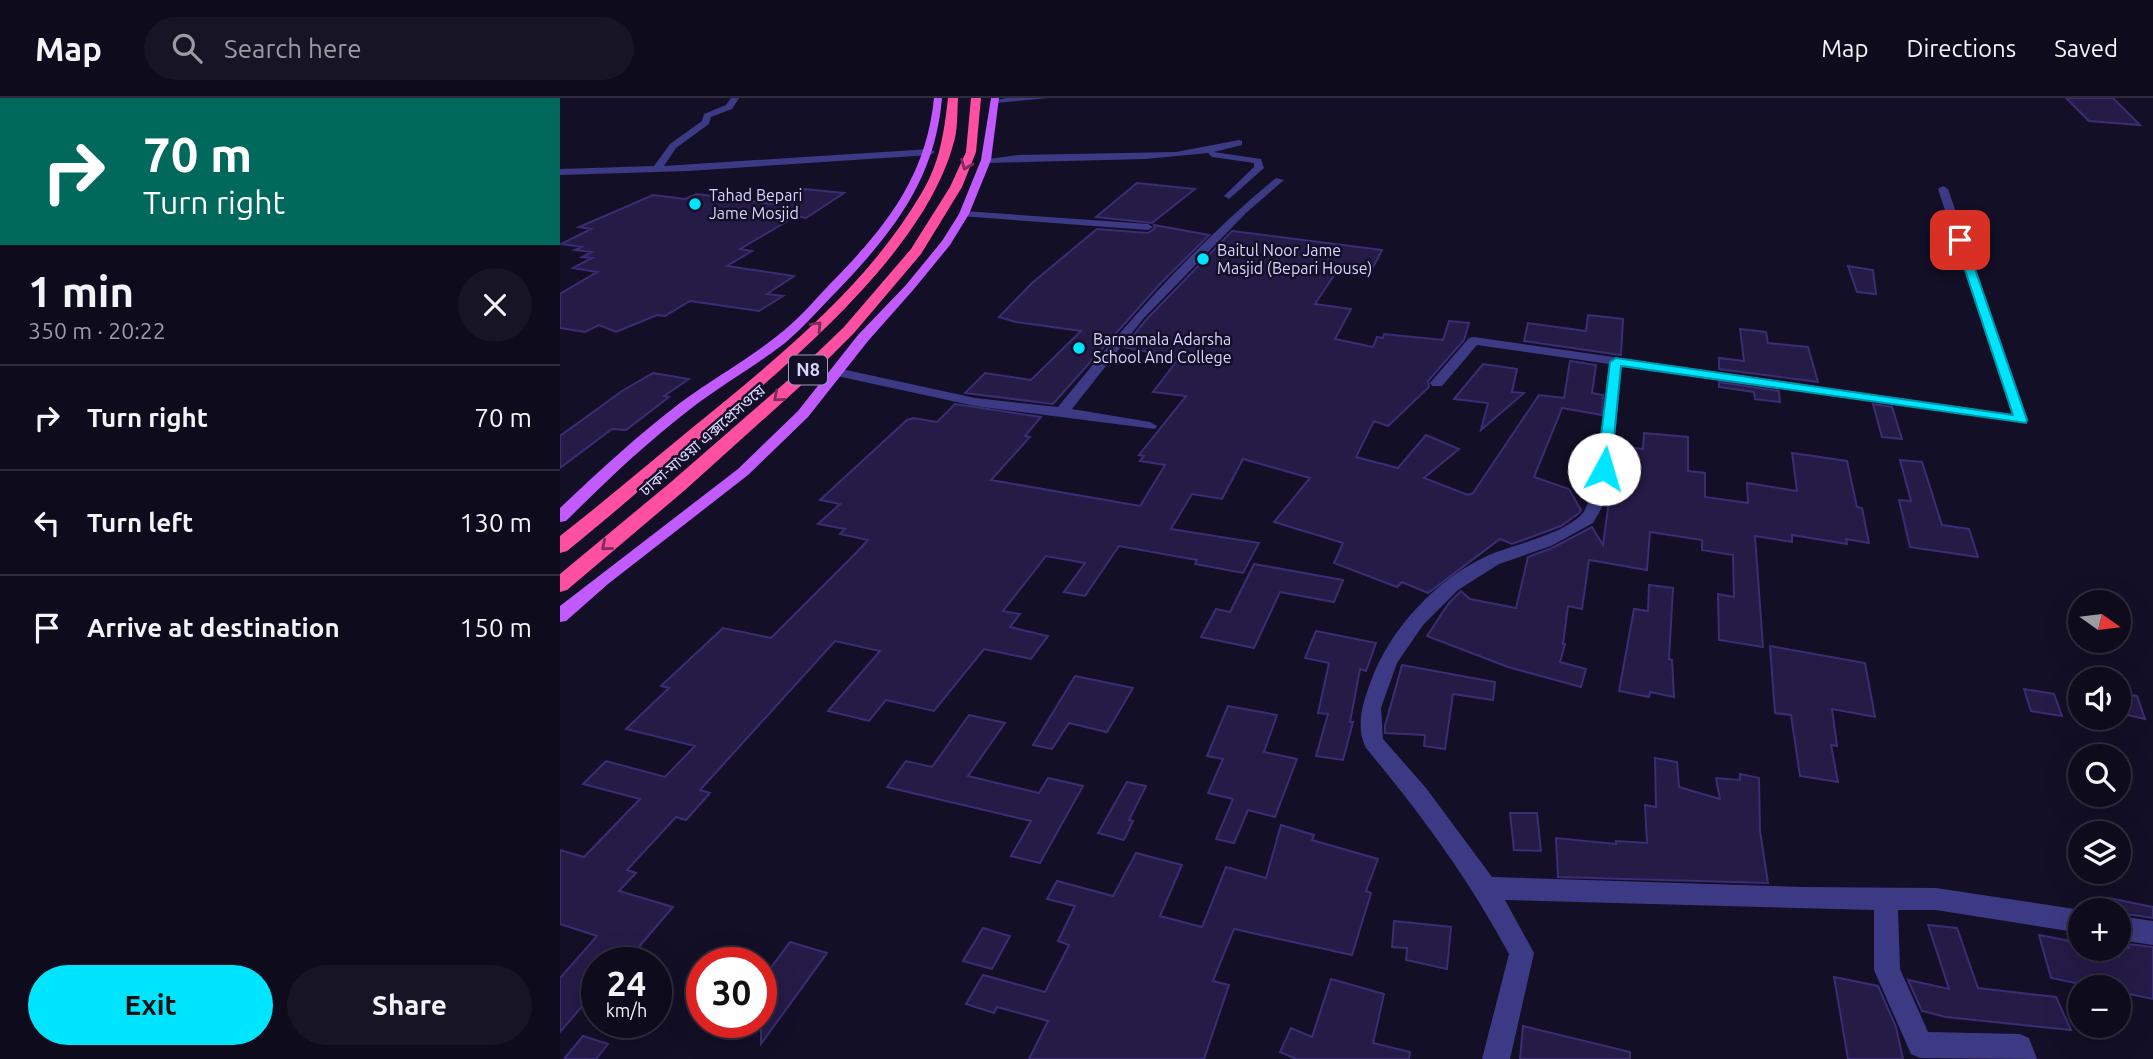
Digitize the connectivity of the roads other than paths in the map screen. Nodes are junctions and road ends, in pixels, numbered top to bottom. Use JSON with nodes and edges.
{"nodes":[{"id":1,"x":735,"y":98,"type":"edge"},
{"id":2,"x":938,"y":98,"type":"edge"},
{"id":3,"x":953,"y":98,"type":"edge"},
{"id":4,"x":976,"y":98,"type":"edge"},
{"id":5,"x":1045,"y":98,"type":"edge"},
{"id":6,"x":996,"y":100,"type":"edge"},
{"id":7,"x":1239,"y":143,"type":"dead end"},
{"id":8,"x":930,"y":152,"type":"junction"},
{"id":9,"x":1205,"y":153,"type":"junction"},
{"id":10,"x":986,"y":160,"type":"junction"},
{"id":11,"x":657,"y":169,"type":"junction"},
{"id":12,"x":560,"y":172,"type":"edge"},
{"id":13,"x":1279,"y":180,"type":"dead end"},
{"id":14,"x":1943,"y":189,"type":"dead end"},
{"id":15,"x":1229,"y":196,"type":"dead end"},
{"id":16,"x":964,"y":214,"type":"junction"},
{"id":17,"x":1148,"y":227,"type":"dead end"},
{"id":18,"x":1616,"y":362,"type":"junction"},
{"id":19,"x":837,"y":372,"type":"junction"},
{"id":20,"x":1437,"y":383,"type":"dead end"},
{"id":21,"x":1062,"y":412,"type":"junction"},
{"id":22,"x":1150,"y":425,"type":"dead end"},
{"id":23,"x":560,"y":517,"type":"edge"},
{"id":24,"x":560,"y":546,"type":"edge"},
{"id":25,"x":560,"y":585,"type":"edge"},
{"id":26,"x":560,"y":616,"type":"edge"},
{"id":27,"x":1486,"y":888,"type":"junction"},
{"id":28,"x":1886,"y":899,"type":"junction"},
{"id":29,"x":2068,"y":920,"type":"edge"},
{"id":30,"x":2131,"y":930,"type":"edge"},
{"id":31,"x":2153,"y":933,"type":"edge"},
{"id":32,"x":1496,"y":1059,"type":"edge"},
{"id":33,"x":2023,"y":1059,"type":"edge"}],
"edges":[{"from":1,"to":11,"type":"street"},
{"from":2,"to":8,"type":"main road"},
{"from":24,"to":3,"type":"highway","name":"ঢাকা-মাওয়া এক্সপ্রেসওয়ে","number":"N8","one_way":true},
{"from":4,"to":25,"type":"highway","name":"ঢাকা-মাওয়া এক্সপ্রেসওয়ে","number":"N8","one_way":true},
{"from":5,"to":6,"type":"street"},
{"from":6,"to":10,"type":"main road"},
{"from":7,"to":9,"type":"street"},
{"from":8,"to":11,"type":"street"},
{"from":8,"to":23,"type":"main road"},
{"from":9,"to":10,"type":"street"},
{"from":9,"to":15,"type":"street"},
{"from":10,"to":16,"type":"main road"},
{"from":11,"to":12,"type":"street"},
{"from":13,"to":21,"type":"street"},
{"from":14,"to":18,"type":"street"},
{"from":16,"to":17,"type":"street"},
{"from":16,"to":19,"type":"main road"},
{"from":18,"to":20,"type":"street"},
{"from":18,"to":27,"type":"street"},
{"from":19,"to":21,"type":"street"},
{"from":19,"to":26,"type":"main road"},
{"from":21,"to":22,"type":"street"},
{"from":27,"to":28,"type":"street"},
{"from":27,"to":32,"type":"street"},
{"from":28,"to":29,"type":"street"},
{"from":28,"to":33,"type":"street"},
{"from":30,"to":31,"type":"street"}]}
